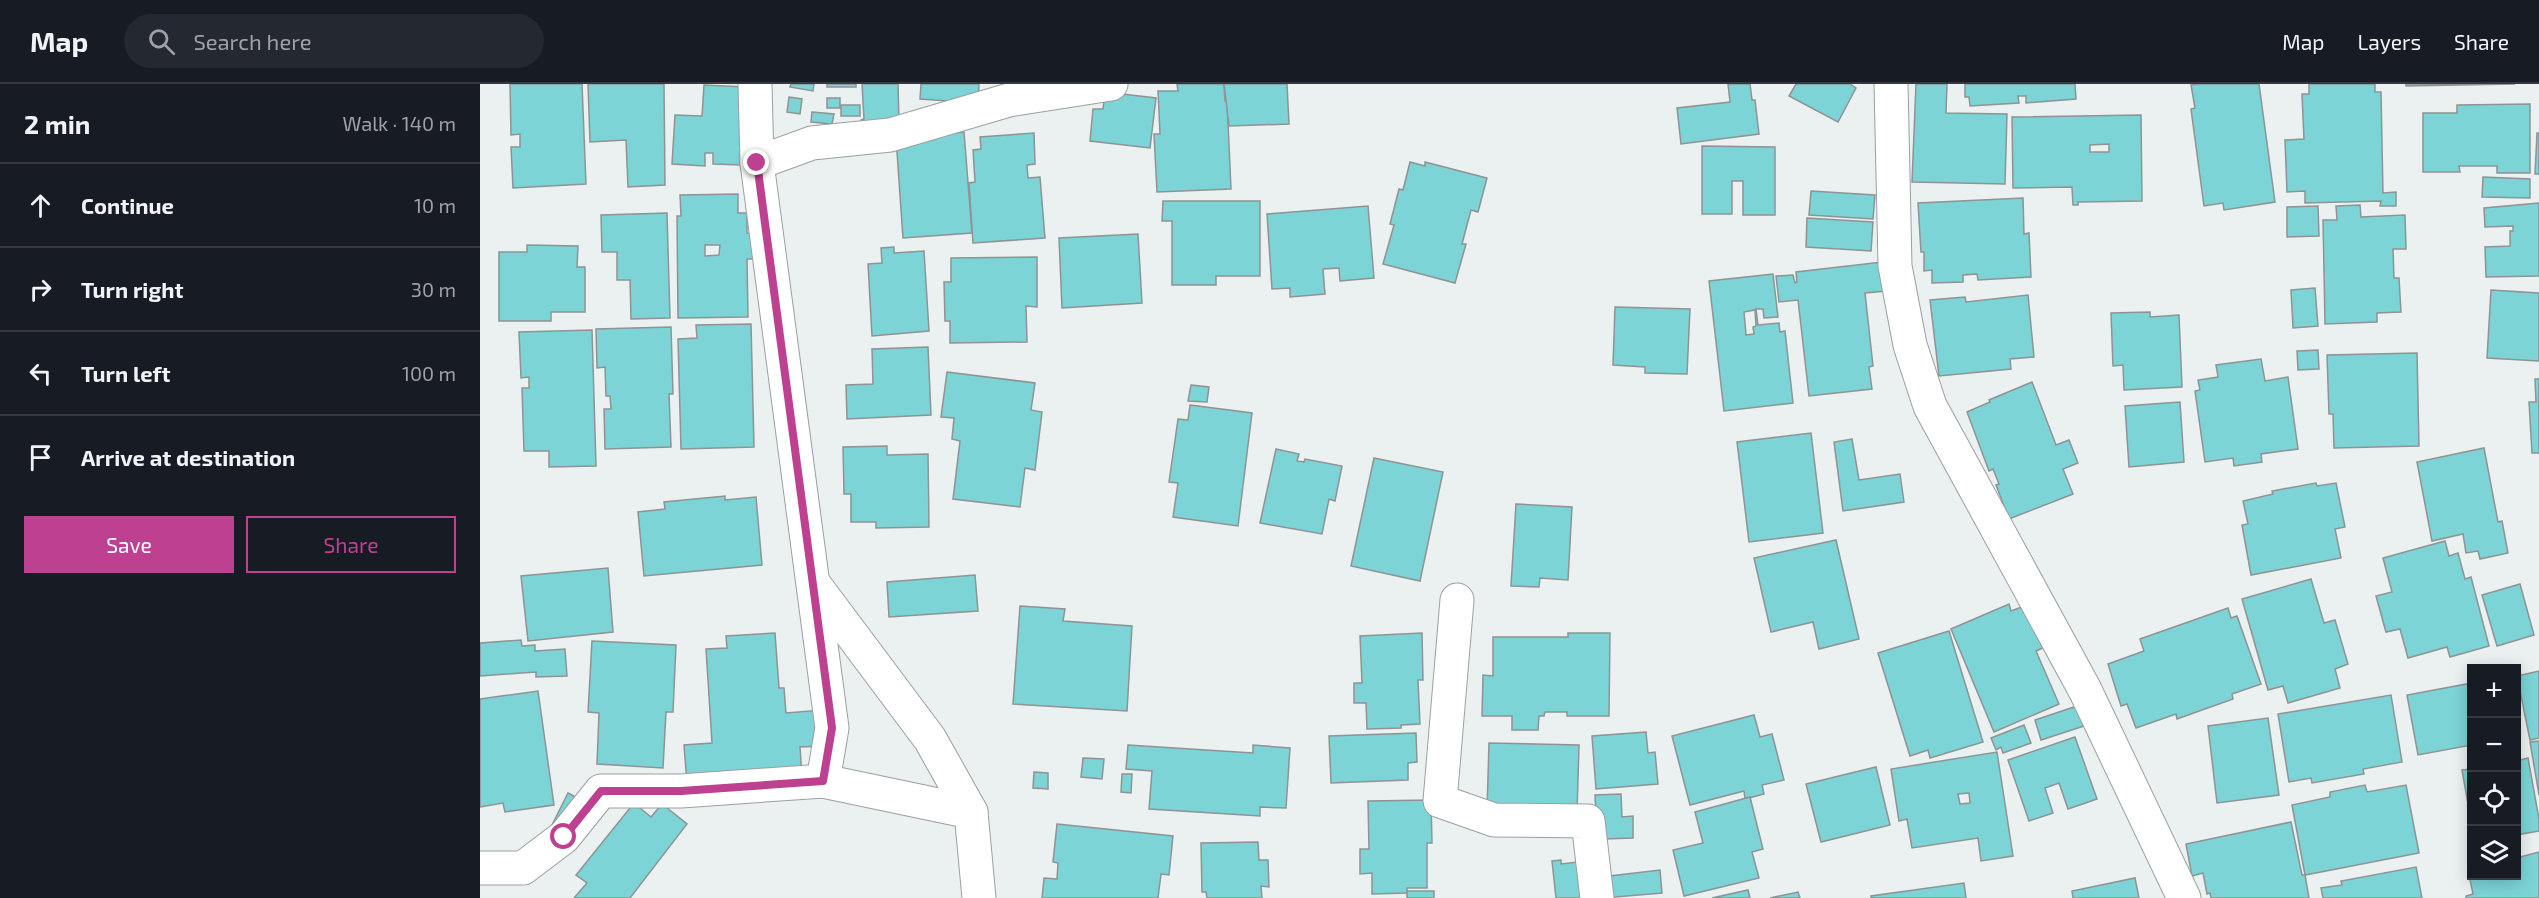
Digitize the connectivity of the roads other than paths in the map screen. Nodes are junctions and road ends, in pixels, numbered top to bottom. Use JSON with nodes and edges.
{"nodes":[{"id":1,"x":755,"y":84,"type":"edge"},
{"id":2,"x":1111,"y":84,"type":"edge"},
{"id":3,"x":1891,"y":84,"type":"edge"},
{"id":4,"x":757,"y":163,"type":"junction"},
{"id":5,"x":812,"y":582,"type":"junction"},
{"id":6,"x":1457,"y":600,"type":"dead end"},
{"id":7,"x":823,"y":781,"type":"junction"},
{"id":8,"x":971,"y":812,"type":"junction"},
{"id":9,"x":480,"y":868,"type":"edge"},
{"id":10,"x":980,"y":898,"type":"edge"},
{"id":11,"x":1597,"y":898,"type":"edge"},
{"id":12,"x":2184,"y":898,"type":"edge"}],
"edges":[{"from":1,"to":4,"type":"street"},
{"from":2,"to":4,"type":"street"},
{"from":3,"to":12,"type":"street"},
{"from":4,"to":5,"type":"street"},
{"from":5,"to":7,"type":"street"},
{"from":5,"to":8,"type":"street"},
{"from":6,"to":11,"type":"street"},
{"from":7,"to":8,"type":"street"},
{"from":7,"to":9,"type":"street"},
{"from":8,"to":10,"type":"street"}]}
